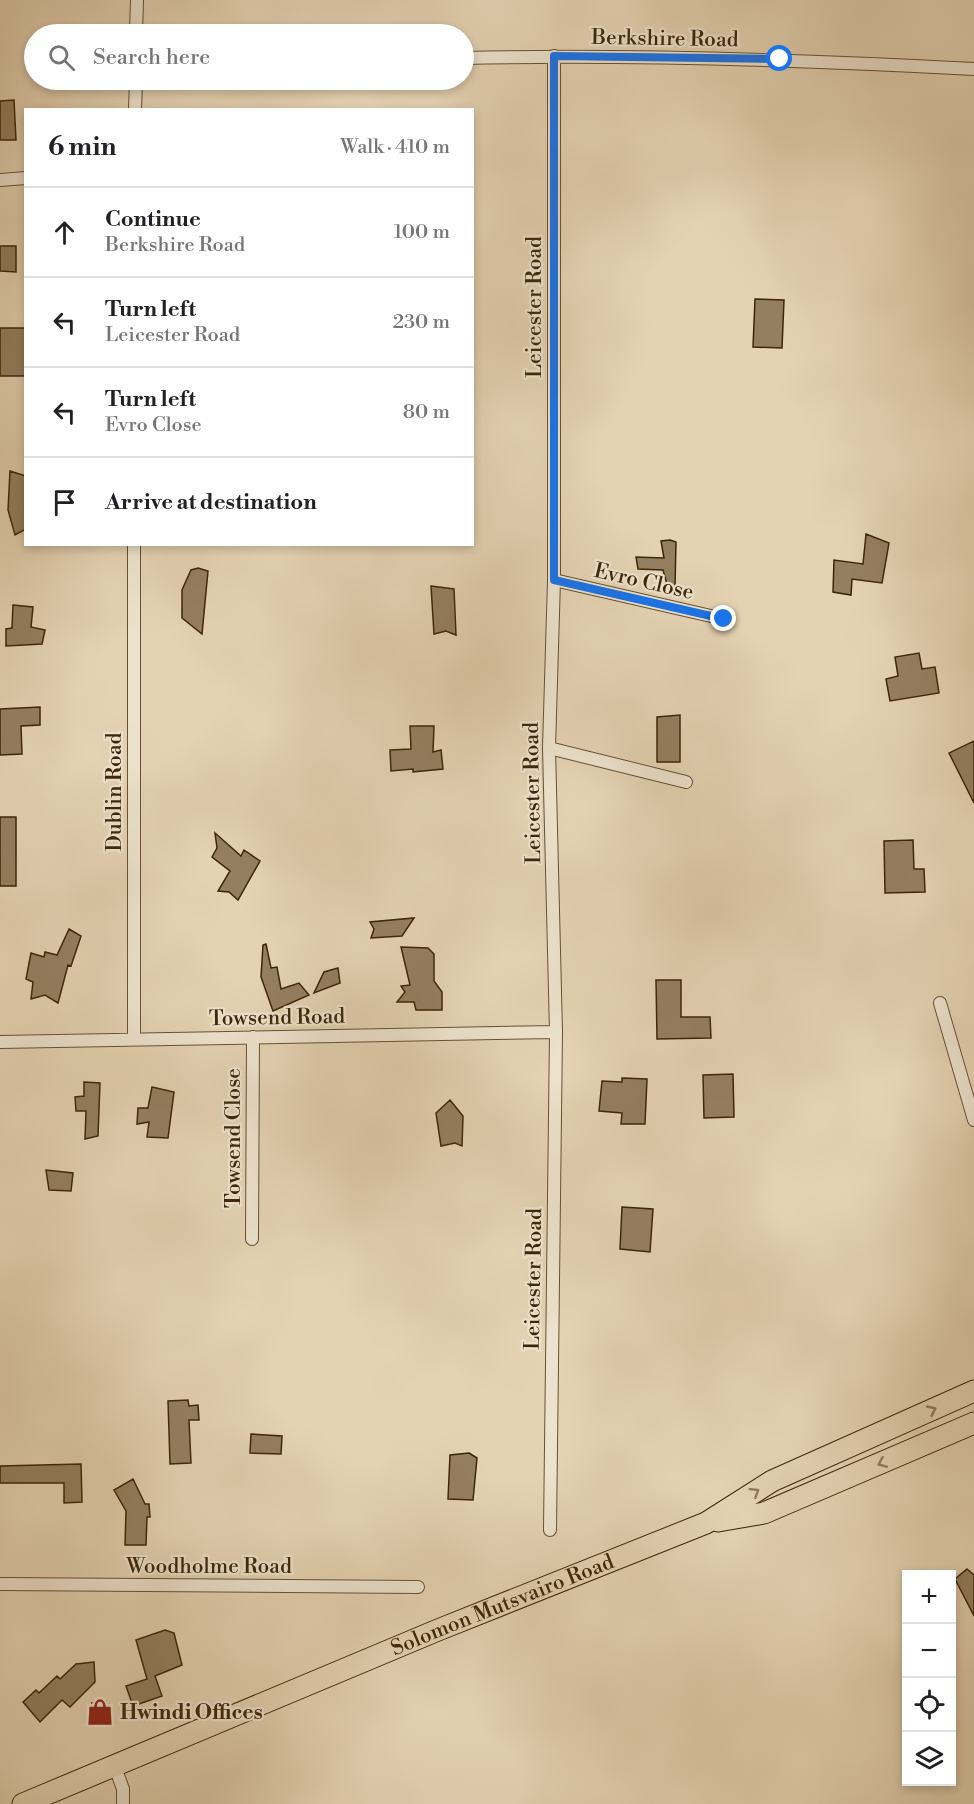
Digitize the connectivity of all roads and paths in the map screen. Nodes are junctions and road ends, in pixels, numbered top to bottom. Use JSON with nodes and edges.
{"nodes":[{"id":1,"x":137,"y":0,"type":"edge"},
{"id":2,"x":136,"y":24,"type":"edge"},
{"id":3,"x":554,"y":56,"type":"junction"},
{"id":4,"x":474,"y":58,"type":"edge"},
{"id":5,"x":974,"y":69,"type":"edge"},
{"id":6,"x":136,"y":90,"type":"edge"},
{"id":7,"x":135,"y":108,"type":"edge"},
{"id":8,"x":24,"y":178,"type":"edge"},
{"id":9,"x":0,"y":180,"type":"edge"},
{"id":10,"x":134,"y":546,"type":"edge"},
{"id":11,"x":554,"y":580,"type":"junction"},
{"id":12,"x":724,"y":619,"type":"dead end"},
{"id":13,"x":549,"y":748,"type":"junction"},
{"id":14,"x":686,"y":782,"type":"dead end"},
{"id":15,"x":940,"y":1003,"type":"dead end"},
{"id":16,"x":556,"y":1032,"type":"junction"},
{"id":17,"x":253,"y":1037,"type":"junction"},
{"id":18,"x":134,"y":1039,"type":"junction"},
{"id":19,"x":0,"y":1042,"type":"edge"},
{"id":20,"x":974,"y":1120,"type":"edge"},
{"id":21,"x":252,"y":1239,"type":"dead end"},
{"id":22,"x":974,"y":1391,"type":"edge"},
{"id":23,"x":974,"y":1424,"type":"edge"},
{"id":24,"x":706,"y":1523,"type":"junction"},
{"id":25,"x":550,"y":1530,"type":"dead end"},
{"id":26,"x":0,"y":1584,"type":"edge"},
{"id":27,"x":418,"y":1587,"type":"dead end"},
{"id":28,"x":115,"y":1767,"type":"junction"},
{"id":29,"x":23,"y":1804,"type":"edge"},
{"id":30,"x":123,"y":1804,"type":"edge"}],
"edges":[{"from":1,"to":2,"type":"street"},
{"from":3,"to":4,"type":"street","name":"Berkshire Road"},
{"from":3,"to":5,"type":"street","name":"Berkshire Road"},
{"from":3,"to":11,"type":"street","name":"Leicester Road"},
{"from":6,"to":7,"type":"street"},
{"from":8,"to":9,"type":"street"},
{"from":10,"to":18,"type":"street","name":"Dublin Road"},
{"from":11,"to":12,"type":"street","name":"Evro Close"},
{"from":11,"to":13,"type":"street","name":"Leicester Road"},
{"from":13,"to":14,"type":"street"},
{"from":13,"to":16,"type":"street","name":"Leicester Road"},
{"from":15,"to":20,"type":"street"},
{"from":16,"to":17,"type":"street","name":"Towsend Road"},
{"from":16,"to":25,"type":"street","name":"Leicester Road"},
{"from":17,"to":18,"type":"street","name":"Towsend Road"},
{"from":17,"to":21,"type":"street","name":"Towsend Close"},
{"from":18,"to":19,"type":"street","name":"Towsend Road"},
{"from":24,"to":22,"type":"highway","name":"Solomon Mutsvairo Road","one_way":true},
{"from":23,"to":24,"type":"highway","one_way":true},
{"from":24,"to":28,"type":"highway","name":"Solomon Mutsvairo Road"},
{"from":26,"to":27,"type":"street","name":"Woodholme Road"},
{"from":28,"to":29,"type":"highway","name":"Solomon Mutsvairo Road"},
{"from":28,"to":30,"type":"street"}]}
